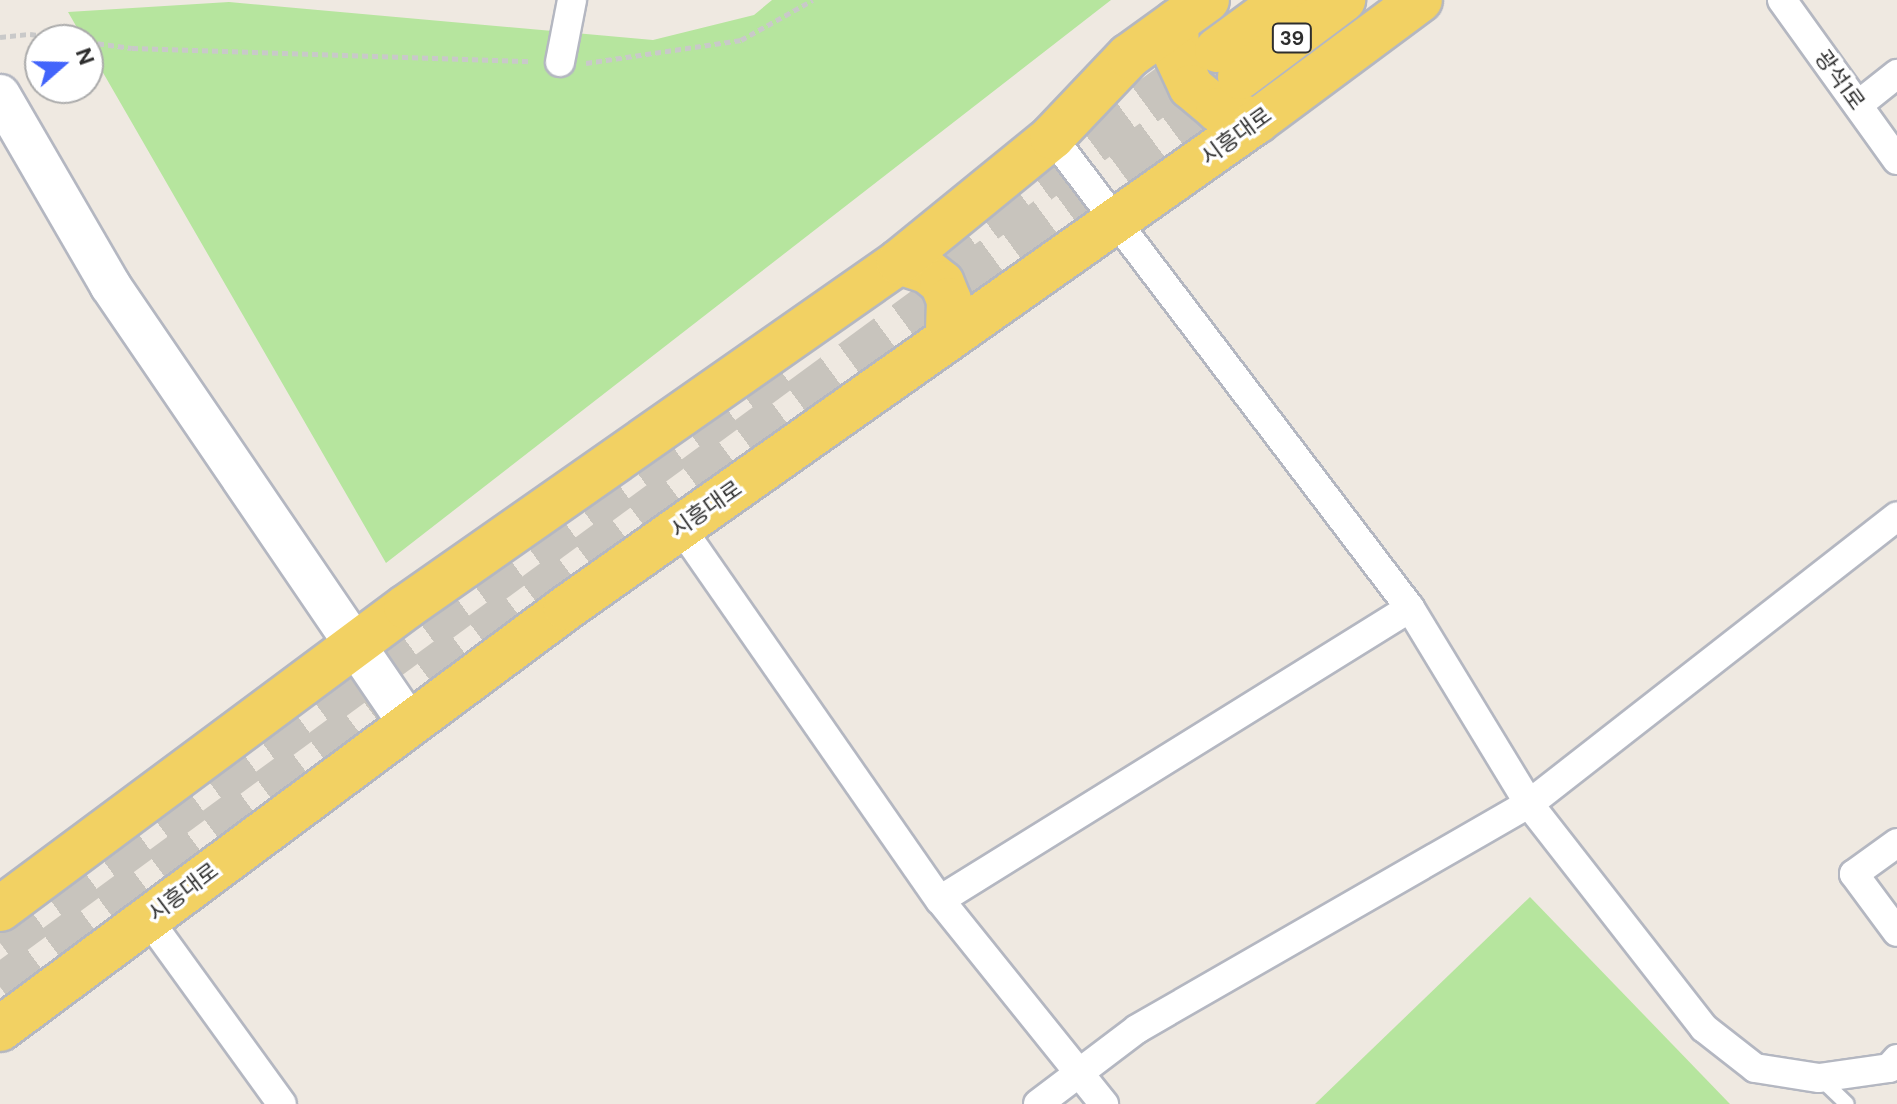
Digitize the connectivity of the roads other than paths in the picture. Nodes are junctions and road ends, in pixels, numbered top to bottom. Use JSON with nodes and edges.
{"nodes":[{"id":1,"x":572,"y":0,"type":"edge"},
{"id":2,"x":1285,"y":0,"type":"edge"},
{"id":3,"x":1343,"y":0,"type":"edge"},
{"id":4,"x":1420,"y":0,"type":"edge"},
{"id":5,"x":1782,"y":0,"type":"edge"},
{"id":6,"x":1192,"y":11,"type":"edge"},
{"id":7,"x":560,"y":62,"type":"road end"},
{"id":8,"x":1897,"y":74,"type":"edge"},
{"id":9,"x":0,"y":95,"type":"edge"},
{"id":10,"x":1858,"y":105,"type":"junction"},
{"id":11,"x":1257,"y":121,"type":"junction"},
{"id":12,"x":1052,"y":137,"type":"junction"},
{"id":13,"x":1897,"y":160,"type":"edge"},
{"id":14,"x":1114,"y":222,"type":"junction"},
{"id":15,"x":899,"y":262,"type":"junction"},
{"id":16,"x":948,"y":338,"type":"junction"},
{"id":17,"x":1897,"y":517,"type":"edge"},
{"id":18,"x":681,"y":528,"type":"junction"},
{"id":19,"x":1410,"y":608,"type":"junction"},
{"id":20,"x":354,"y":646,"type":"junction"},
{"id":21,"x":409,"y":724,"type":"junction"},
{"id":22,"x":1529,"y":804,"type":"junction"},
{"id":23,"x":1897,"y":843,"type":"edge"},
{"id":24,"x":940,"y":900,"type":"junction"},
{"id":25,"x":0,"y":909,"type":"edge"},
{"id":26,"x":148,"y":919,"type":"junction"},
{"id":27,"x":1897,"y":932,"type":"edge"},
{"id":28,"x":0,"y":1029,"type":"edge"},
{"id":29,"x":1897,"y":1059,"type":"edge"},
{"id":30,"x":1078,"y":1069,"type":"junction"},
{"id":31,"x":1819,"y":1078,"type":"junction"},
{"id":32,"x":282,"y":1104,"type":"edge"},
{"id":33,"x":1038,"y":1104,"type":"edge"},
{"id":34,"x":1104,"y":1104,"type":"edge"},
{"id":35,"x":1847,"y":1104,"type":"edge"}],
"edges":[{"from":1,"to":7,"type":"street"},
{"from":2,"to":3,"type":"main road","name":"시흥대로","number":"39"},
{"from":4,"to":11,"type":"main road","name":"시흥대로"},
{"from":5,"to":10,"type":"street","name":"광석1로"},
{"from":6,"to":11,"type":"main road"},
{"from":6,"to":12,"type":"main road"},
{"from":8,"to":10,"type":"street"},
{"from":9,"to":20,"type":"street"},
{"from":10,"to":13,"type":"street","name":"광석1로"},
{"from":11,"to":14,"type":"main road","name":"시흥대로"},
{"from":12,"to":14,"type":"street"},
{"from":12,"to":15,"type":"main road"},
{"from":14,"to":16,"type":"main road","name":"시흥대로"},
{"from":14,"to":19,"type":"street"},
{"from":15,"to":16,"type":"main road"},
{"from":15,"to":20,"type":"main road"},
{"from":16,"to":18,"type":"main road","name":"시흥대로"},
{"from":17,"to":22,"type":"street"},
{"from":18,"to":21,"type":"main road","name":"시흥대로"},
{"from":18,"to":24,"type":"street"},
{"from":19,"to":22,"type":"street"},
{"from":19,"to":24,"type":"street"},
{"from":20,"to":21,"type":"street"},
{"from":20,"to":25,"type":"main road"},
{"from":21,"to":26,"type":"main road","name":"시흥대로"},
{"from":22,"to":30,"type":"street"},
{"from":22,"to":31,"type":"street"},
{"from":23,"to":27,"type":"street"},
{"from":24,"to":30,"type":"street"},
{"from":26,"to":28,"type":"main road","name":"시흥대로"},
{"from":26,"to":32,"type":"street"},
{"from":29,"to":31,"type":"street"},
{"from":30,"to":33,"type":"street"},
{"from":30,"to":34,"type":"street"},
{"from":31,"to":35,"type":"lane"}]}
